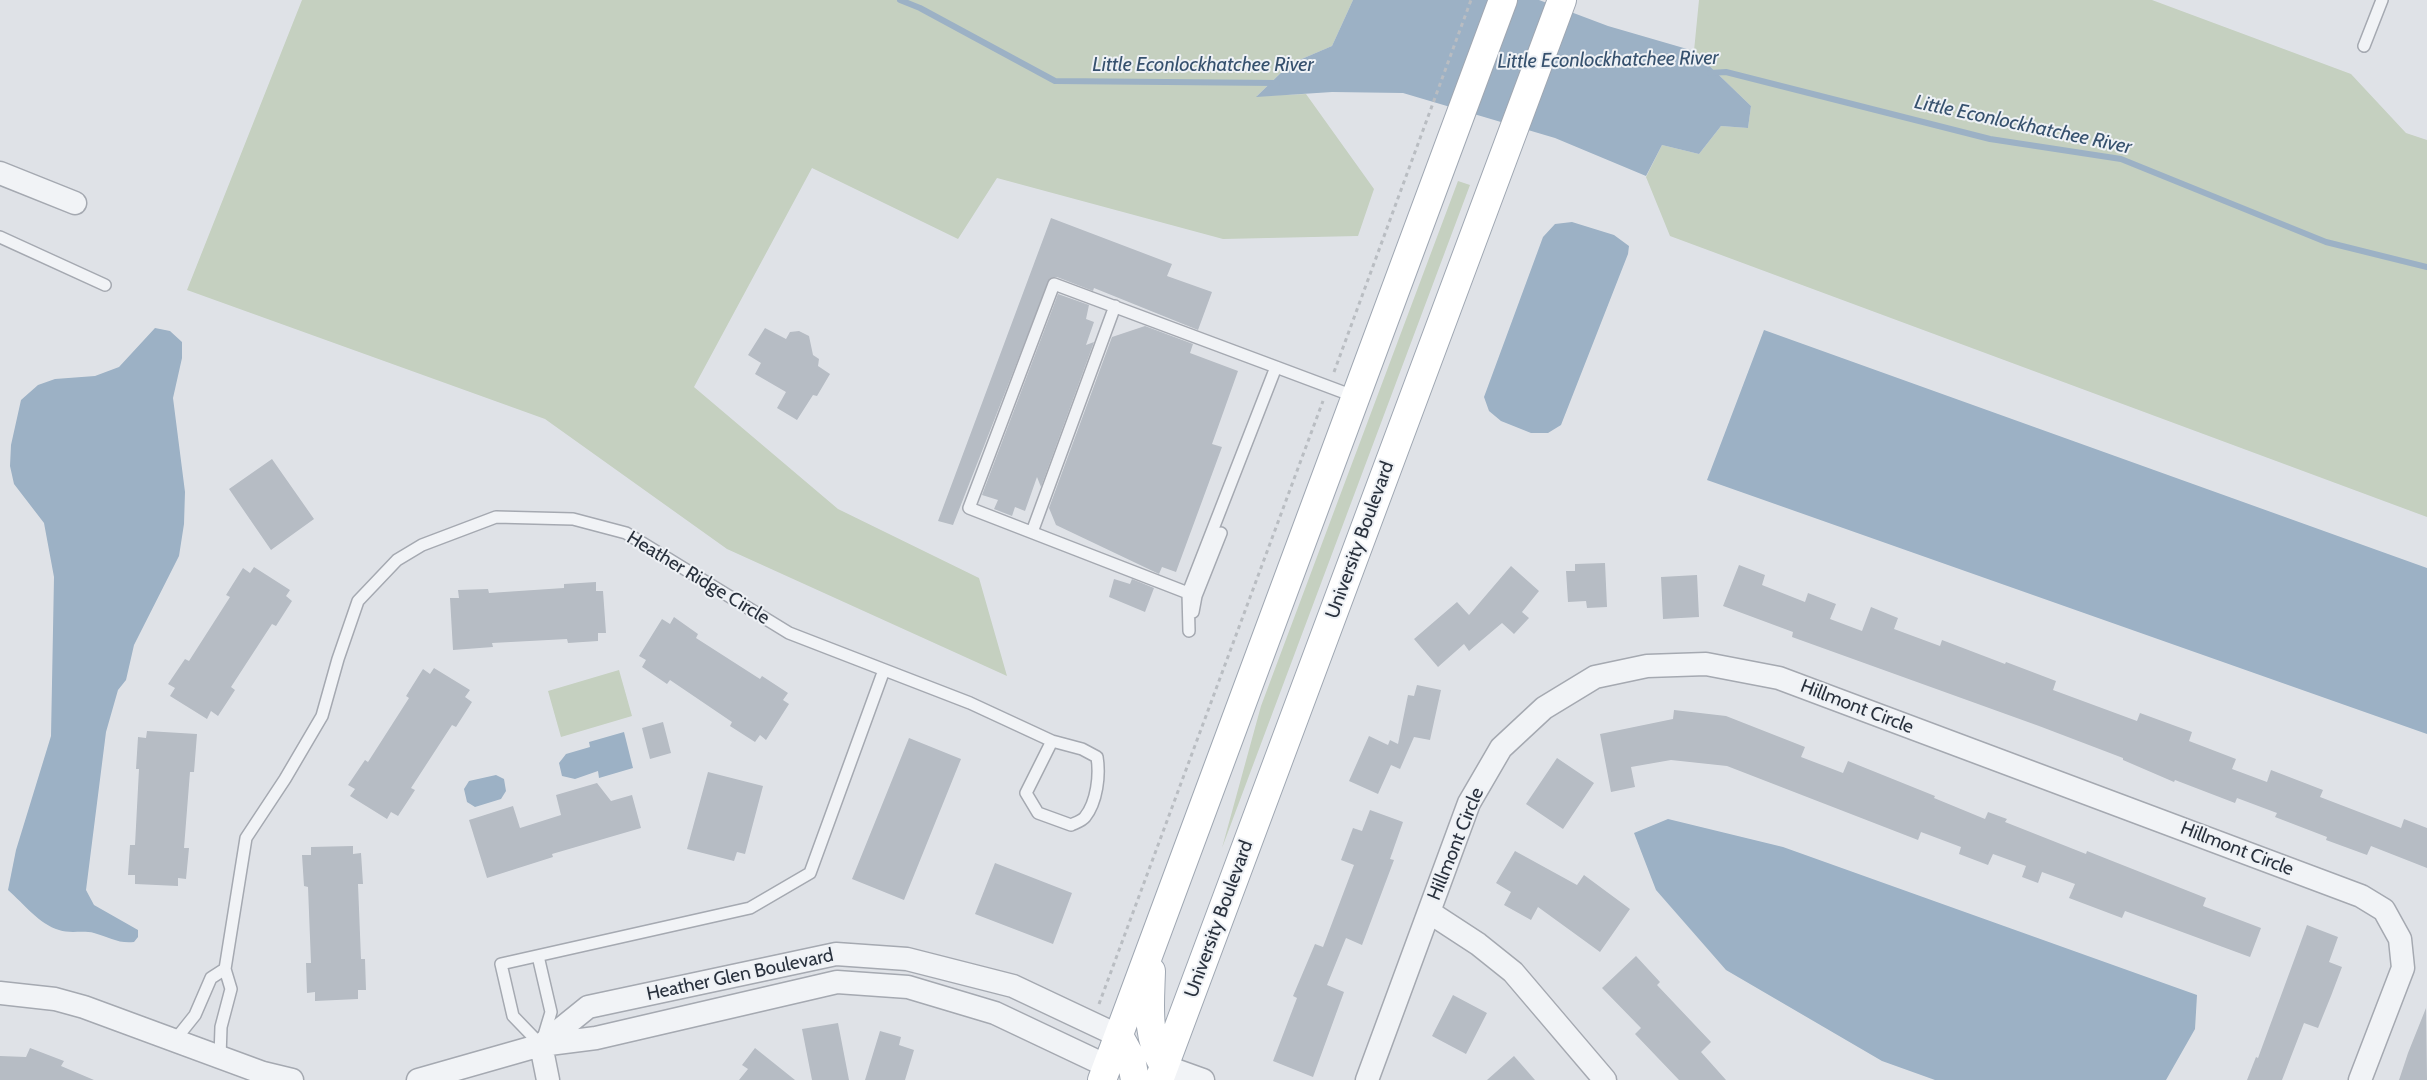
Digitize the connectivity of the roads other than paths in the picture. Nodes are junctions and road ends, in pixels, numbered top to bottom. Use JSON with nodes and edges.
{"nodes":[{"id":1,"x":1503,"y":0,"type":"edge"},
{"id":2,"x":1562,"y":0,"type":"edge"},
{"id":3,"x":2382,"y":0,"type":"edge"},
{"id":4,"x":2364,"y":46,"type":"dead end"},
{"id":5,"x":0,"y":173,"type":"edge"},
{"id":6,"x":75,"y":203,"type":"dead end"},
{"id":7,"x":0,"y":237,"type":"edge"},
{"id":8,"x":104,"y":285,"type":"dead end"},
{"id":9,"x":1115,"y":306,"type":"junction"},
{"id":10,"x":1276,"y":367,"type":"junction"},
{"id":11,"x":1356,"y":397,"type":"junction"},
{"id":12,"x":1224,"y":505,"type":"junction"},
{"id":13,"x":1032,"y":532,"type":"junction"},
{"id":14,"x":1188,"y":593,"type":"junction"},
{"id":15,"x":884,"y":670,"type":"junction"},
{"id":16,"x":1052,"y":741,"type":"junction"},
{"id":17,"x":1429,"y":912,"type":"junction"},
{"id":18,"x":1153,"y":944,"type":"junction"},
{"id":19,"x":538,"y":956,"type":"junction"},
{"id":20,"x":225,"y":969,"type":"junction"},
{"id":21,"x":0,"y":993,"type":"edge"},
{"id":22,"x":1119,"y":1036,"type":"junction"},
{"id":23,"x":175,"y":1040,"type":"junction"},
{"id":24,"x":541,"y":1045,"type":"junction"},
{"id":25,"x":220,"y":1057,"type":"junction"},
{"id":26,"x":1104,"y":1073,"type":"edge"},
{"id":27,"x":1162,"y":1073,"type":"edge"},
{"id":28,"x":292,"y":1080,"type":"edge"},
{"id":29,"x":418,"y":1080,"type":"edge"},
{"id":30,"x":548,"y":1080,"type":"edge"},
{"id":31,"x":1135,"y":1080,"type":"edge"},
{"id":32,"x":1203,"y":1080,"type":"edge"},
{"id":33,"x":1367,"y":1080,"type":"edge"},
{"id":34,"x":1605,"y":1080,"type":"edge"},
{"id":35,"x":2360,"y":1080,"type":"edge"}],
"edges":[{"from":1,"to":11,"type":"main road"},
{"from":2,"to":27,"type":"main road","name":"University Boulevard"},
{"from":3,"to":4,"type":"lane"},
{"from":5,"to":6,"type":"street"},
{"from":7,"to":8,"type":"lane"},
{"from":9,"to":10,"type":"lane"},
{"from":9,"to":13,"type":"lane"},
{"from":9,"to":13,"type":"lane"},
{"from":10,"to":11,"type":"lane"},
{"from":10,"to":12,"type":"lane"},
{"from":11,"to":18,"type":"main road"},
{"from":12,"to":14,"type":"lane"},
{"from":12,"to":14,"type":"lane"},
{"from":13,"to":14,"type":"lane"},
{"from":15,"to":16,"type":"lane","name":"Heather Ridge Circle"},
{"from":15,"to":19,"type":"lane"},
{"from":15,"to":20,"type":"lane","name":"Heather Ridge Circle"},
{"from":16,"to":16,"type":"lane","name":"Heather Ridge Circle"},
{"from":17,"to":33,"type":"street","name":"Hillmont Circle"},
{"from":17,"to":34,"type":"street"},
{"from":17,"to":35,"type":"street","name":"Hillmont Circle"},
{"from":18,"to":22,"type":"main road"},
{"from":18,"to":27,"type":"main road"},
{"from":19,"to":24,"type":"lane"},
{"from":19,"to":24,"type":"lane"},
{"from":20,"to":23,"type":"lane"},
{"from":20,"to":25,"type":"lane","name":"Heather Ridge Circle"},
{"from":21,"to":23,"type":"street"},
{"from":22,"to":24,"type":"street","name":"Heather Glen Boulevard"},
{"from":22,"to":26,"type":"main road"},
{"from":22,"to":31,"type":"main road"},
{"from":23,"to":25,"type":"street"},
{"from":24,"to":26,"type":"street","name":"Heather Glen Boulevard"},
{"from":24,"to":29,"type":"street","name":"Heather Glen Boulevard"},
{"from":24,"to":30,"type":"street"},
{"from":25,"to":28,"type":"street"},
{"from":27,"to":32,"type":"street"}]}
